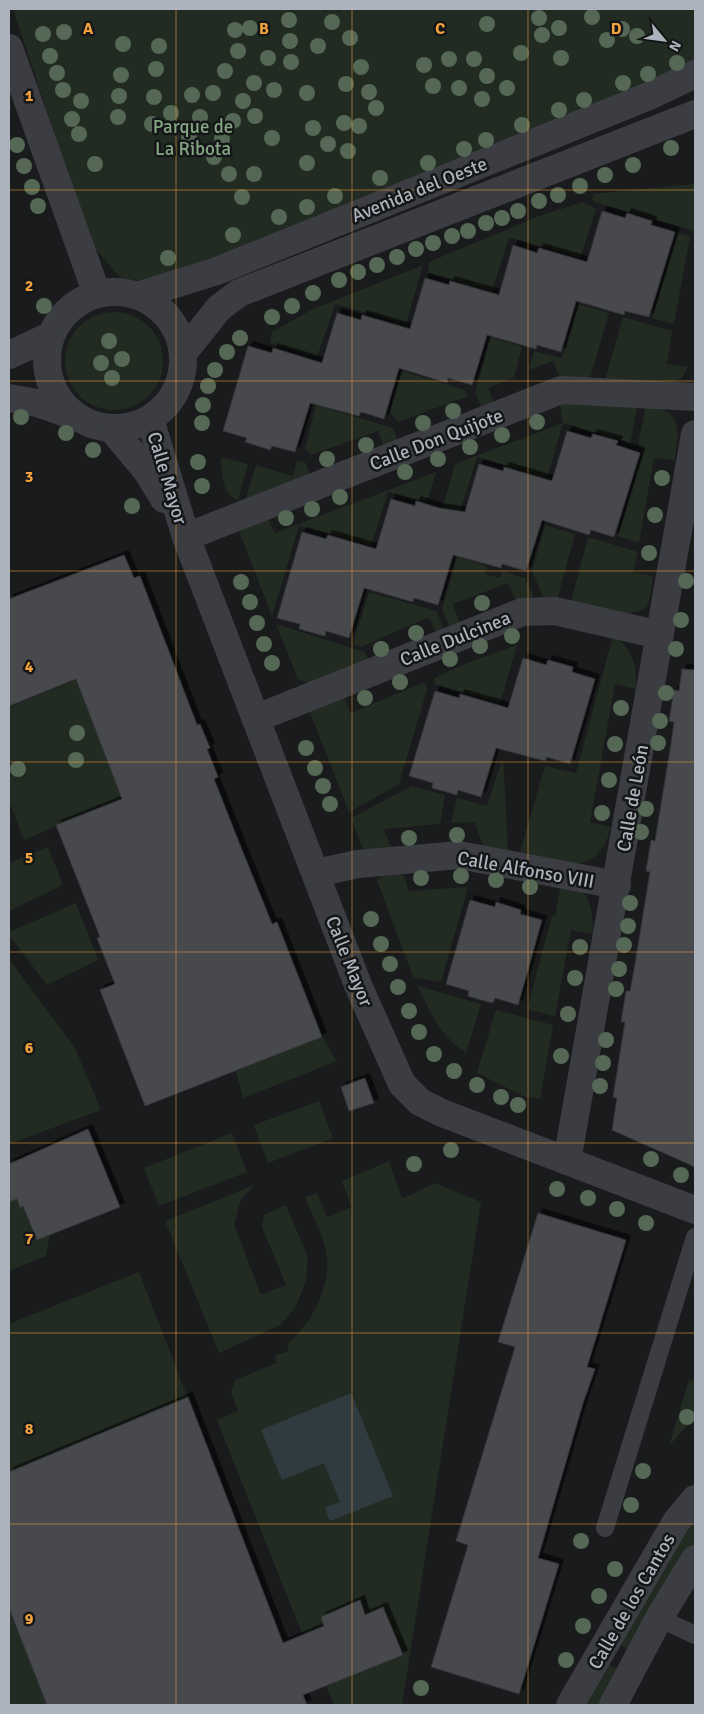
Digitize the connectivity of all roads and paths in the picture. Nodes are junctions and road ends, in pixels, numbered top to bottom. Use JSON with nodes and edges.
{"nodes":[{"id":1,"x":9,"y":48,"type":"edge"},
{"id":2,"x":695,"y":74,"type":"edge"},
{"id":3,"x":695,"y":114,"type":"edge"},
{"id":4,"x":97,"y":294,"type":"junction"},
{"id":5,"x":140,"y":295,"type":"junction"},
{"id":6,"x":50,"y":336,"type":"junction"},
{"id":7,"x":184,"y":352,"type":"junction"},
{"id":8,"x":9,"y":355,"type":"edge"},
{"id":9,"x":695,"y":397,"type":"edge"},
{"id":10,"x":9,"y":398,"type":"edge"},
{"id":11,"x":78,"y":418,"type":"junction"},
{"id":12,"x":150,"y":419,"type":"junction"},
{"id":13,"x":111,"y":428,"type":"junction"},
{"id":14,"x":695,"y":434,"type":"edge"},
{"id":15,"x":186,"y":537,"type":"junction"},
{"id":16,"x":660,"y":635,"type":"junction"},
{"id":17,"x":257,"y":718,"type":"junction"},
{"id":18,"x":316,"y":873,"type":"junction"},
{"id":19,"x":618,"y":885,"type":"junction"},
{"id":20,"x":568,"y":1161,"type":"junction"},
{"id":21,"x":695,"y":1210,"type":"edge"},
{"id":22,"x":695,"y":1237,"type":"edge"},
{"id":23,"x":695,"y":1500,"type":"edge"},
{"id":24,"x":605,"y":1528,"type":"dead end"},
{"id":25,"x":695,"y":1559,"type":"edge"},
{"id":26,"x":659,"y":1618,"type":"junction"},
{"id":27,"x":695,"y":1634,"type":"edge"},
{"id":28,"x":570,"y":1705,"type":"edge"},
{"id":29,"x":613,"y":1705,"type":"edge"}],
"edges":[{"from":1,"to":4,"type":"street"},
{"from":2,"to":5,"type":"street","name":"Avenida del Oeste"},
{"from":3,"to":7,"type":"street","name":"Avenida del Oeste"},
{"from":4,"to":5,"type":"street"},
{"from":4,"to":6,"type":"street"},
{"from":5,"to":7,"type":"street"},
{"from":6,"to":8,"type":"street"},
{"from":6,"to":11,"type":"street"},
{"from":7,"to":12,"type":"street"},
{"from":9,"to":15,"type":"street","name":"Calle Don Quijote"},
{"from":10,"to":11,"type":"street"},
{"from":11,"to":13,"type":"street"},
{"from":12,"to":13,"type":"street"},
{"from":12,"to":15,"type":"street","name":"Calle Mayor"},
{"from":13,"to":15,"type":"street","name":"Calle Mayor"},
{"from":14,"to":16,"type":"street","name":"Calle de León"},
{"from":15,"to":17,"type":"street","name":"Calle Mayor"},
{"from":16,"to":17,"type":"street","name":"Calle Dulcinea"},
{"from":16,"to":19,"type":"street","name":"Calle de León"},
{"from":17,"to":18,"type":"street","name":"Calle Mayor"},
{"from":18,"to":19,"type":"street","name":"Calle Alfonso VIII"},
{"from":18,"to":20,"type":"street","name":"Calle Mayor"},
{"from":19,"to":20,"type":"street","name":"Calle de León"},
{"from":20,"to":21,"type":"street","name":"Calle Mayor"},
{"from":22,"to":24,"type":"lane"},
{"from":23,"to":28,"type":"street","name":"Calle de los Cantos"},
{"from":25,"to":26,"type":"street","name":"Calle de los Cantos"},
{"from":26,"to":27,"type":"lane"},
{"from":26,"to":29,"type":"street","name":"Calle de los Cantos"}]}
